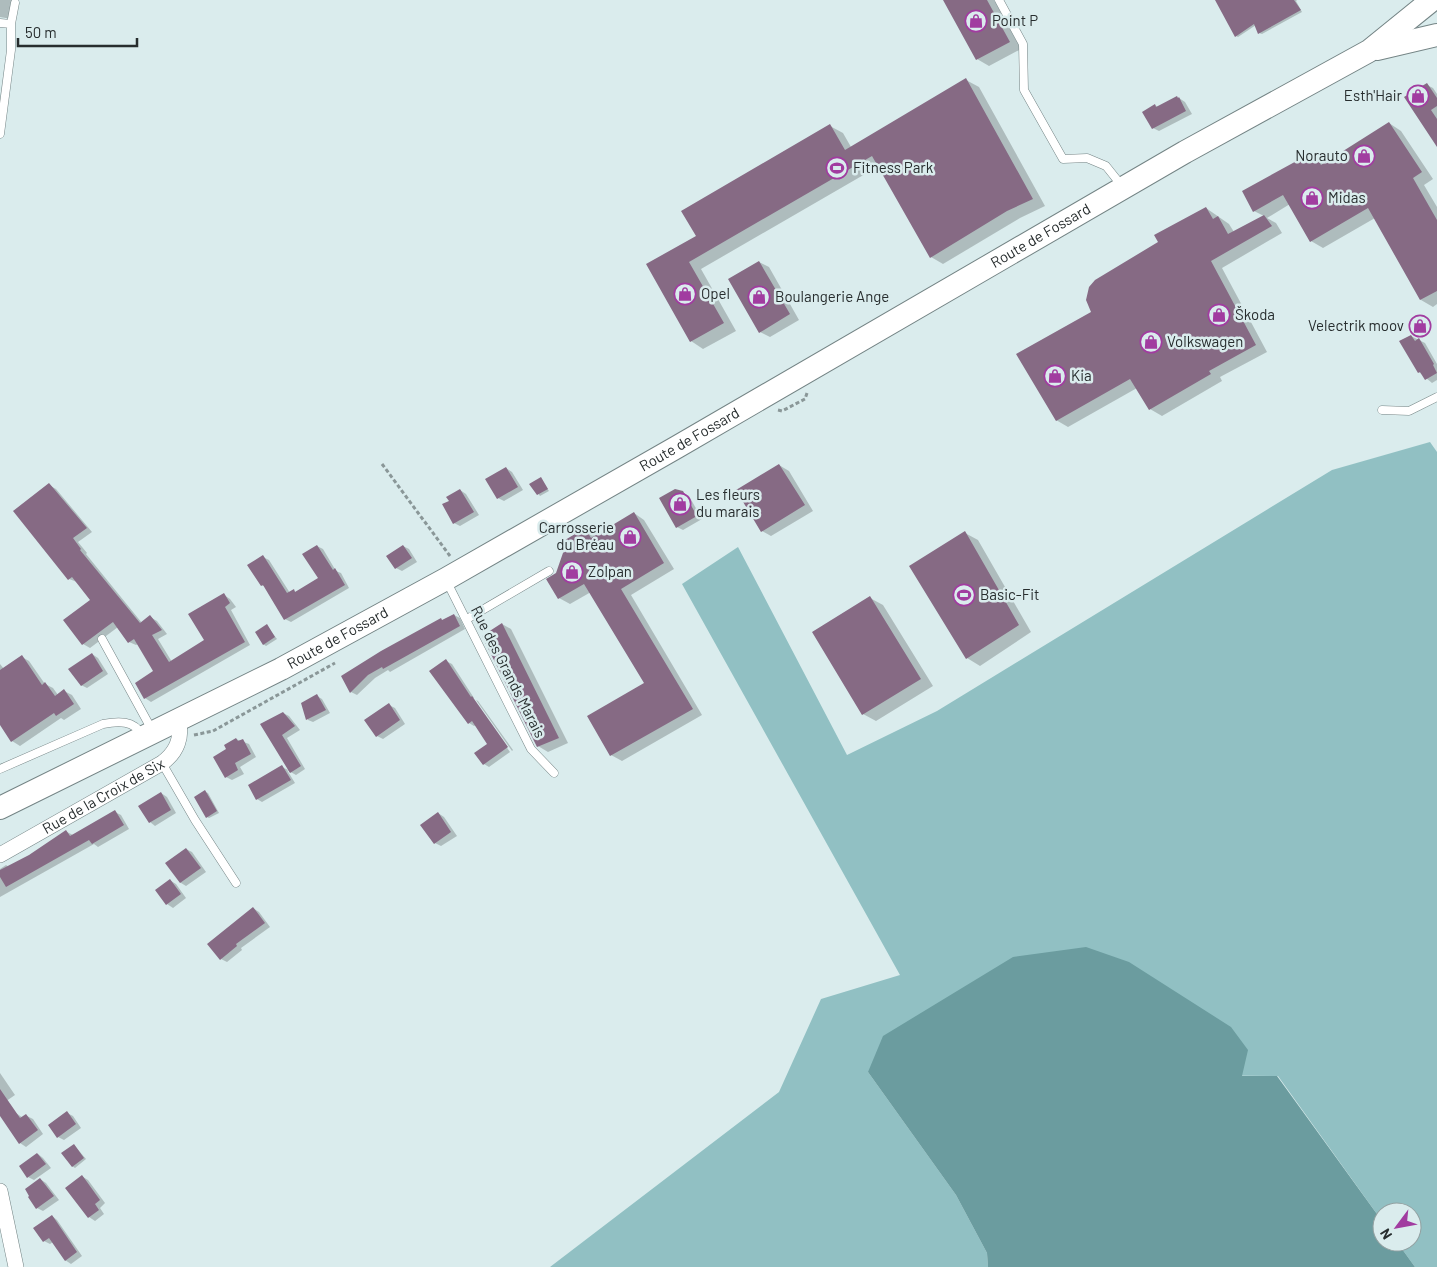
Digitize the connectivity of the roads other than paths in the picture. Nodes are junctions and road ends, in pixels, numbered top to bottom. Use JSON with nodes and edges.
{"nodes":[{"id":1,"x":999,"y":0,"type":"edge"},
{"id":2,"x":1432,"y":0,"type":"edge"},
{"id":3,"x":15,"y":3,"type":"dead end"},
{"id":4,"x":1437,"y":18,"type":"edge"},
{"id":5,"x":0,"y":23,"type":"edge"},
{"id":6,"x":11,"y":24,"type":"junction"},
{"id":7,"x":1437,"y":34,"type":"edge"},
{"id":8,"x":1369,"y":51,"type":"junction"},
{"id":9,"x":0,"y":134,"type":"edge"},
{"id":10,"x":1123,"y":188,"type":"junction"},
{"id":11,"x":1437,"y":397,"type":"edge"},
{"id":12,"x":1382,"y":410,"type":"dead end"},
{"id":13,"x":549,"y":571,"type":"dead end"},
{"id":14,"x":453,"y":574,"type":"junction"},
{"id":15,"x":466,"y":619,"type":"junction"},
{"id":16,"x":102,"y":639,"type":"dead end"},
{"id":17,"x":178,"y":719,"type":"junction"},
{"id":18,"x":148,"y":734,"type":"junction"},
{"id":19,"x":162,"y":763,"type":"junction"},
{"id":20,"x":0,"y":769,"type":"edge"},
{"id":21,"x":554,"y":773,"type":"dead end"},
{"id":22,"x":0,"y":808,"type":"edge"},
{"id":23,"x":0,"y":855,"type":"edge"},
{"id":24,"x":236,"y":883,"type":"dead end"},
{"id":25,"x":0,"y":1191,"type":"edge"},
{"id":26,"x":16,"y":1267,"type":"edge"}],
"edges":[{"from":1,"to":10,"type":"lane"},
{"from":2,"to":4,"type":"main road"},
{"from":2,"to":8,"type":"main road"},
{"from":3,"to":6,"type":"lane"},
{"from":5,"to":6,"type":"lane"},
{"from":6,"to":9,"type":"lane"},
{"from":7,"to":8,"type":"main road"},
{"from":8,"to":10,"type":"main road","name":"Route de Fossard"},
{"from":10,"to":14,"type":"main road","name":"Route de Fossard"},
{"from":11,"to":12,"type":"lane"},
{"from":13,"to":15,"type":"lane"},
{"from":14,"to":15,"type":"lane","name":"Rue des Grands Marais"},
{"from":14,"to":17,"type":"main road","name":"Route de Fossard"},
{"from":15,"to":21,"type":"lane","name":"Rue des Grands Marais"},
{"from":16,"to":18,"type":"lane"},
{"from":17,"to":18,"type":"main road","name":"Route de Fossard"},
{"from":17,"to":19,"type":"street","name":"Rue de la Croix de Six"},
{"from":18,"to":20,"type":"lane"},
{"from":18,"to":22,"type":"main road","name":"Route de Fossard"},
{"from":19,"to":23,"type":"street","name":"Rue de la Croix de Six"},
{"from":19,"to":24,"type":"lane"},
{"from":25,"to":26,"type":"street"}]}
